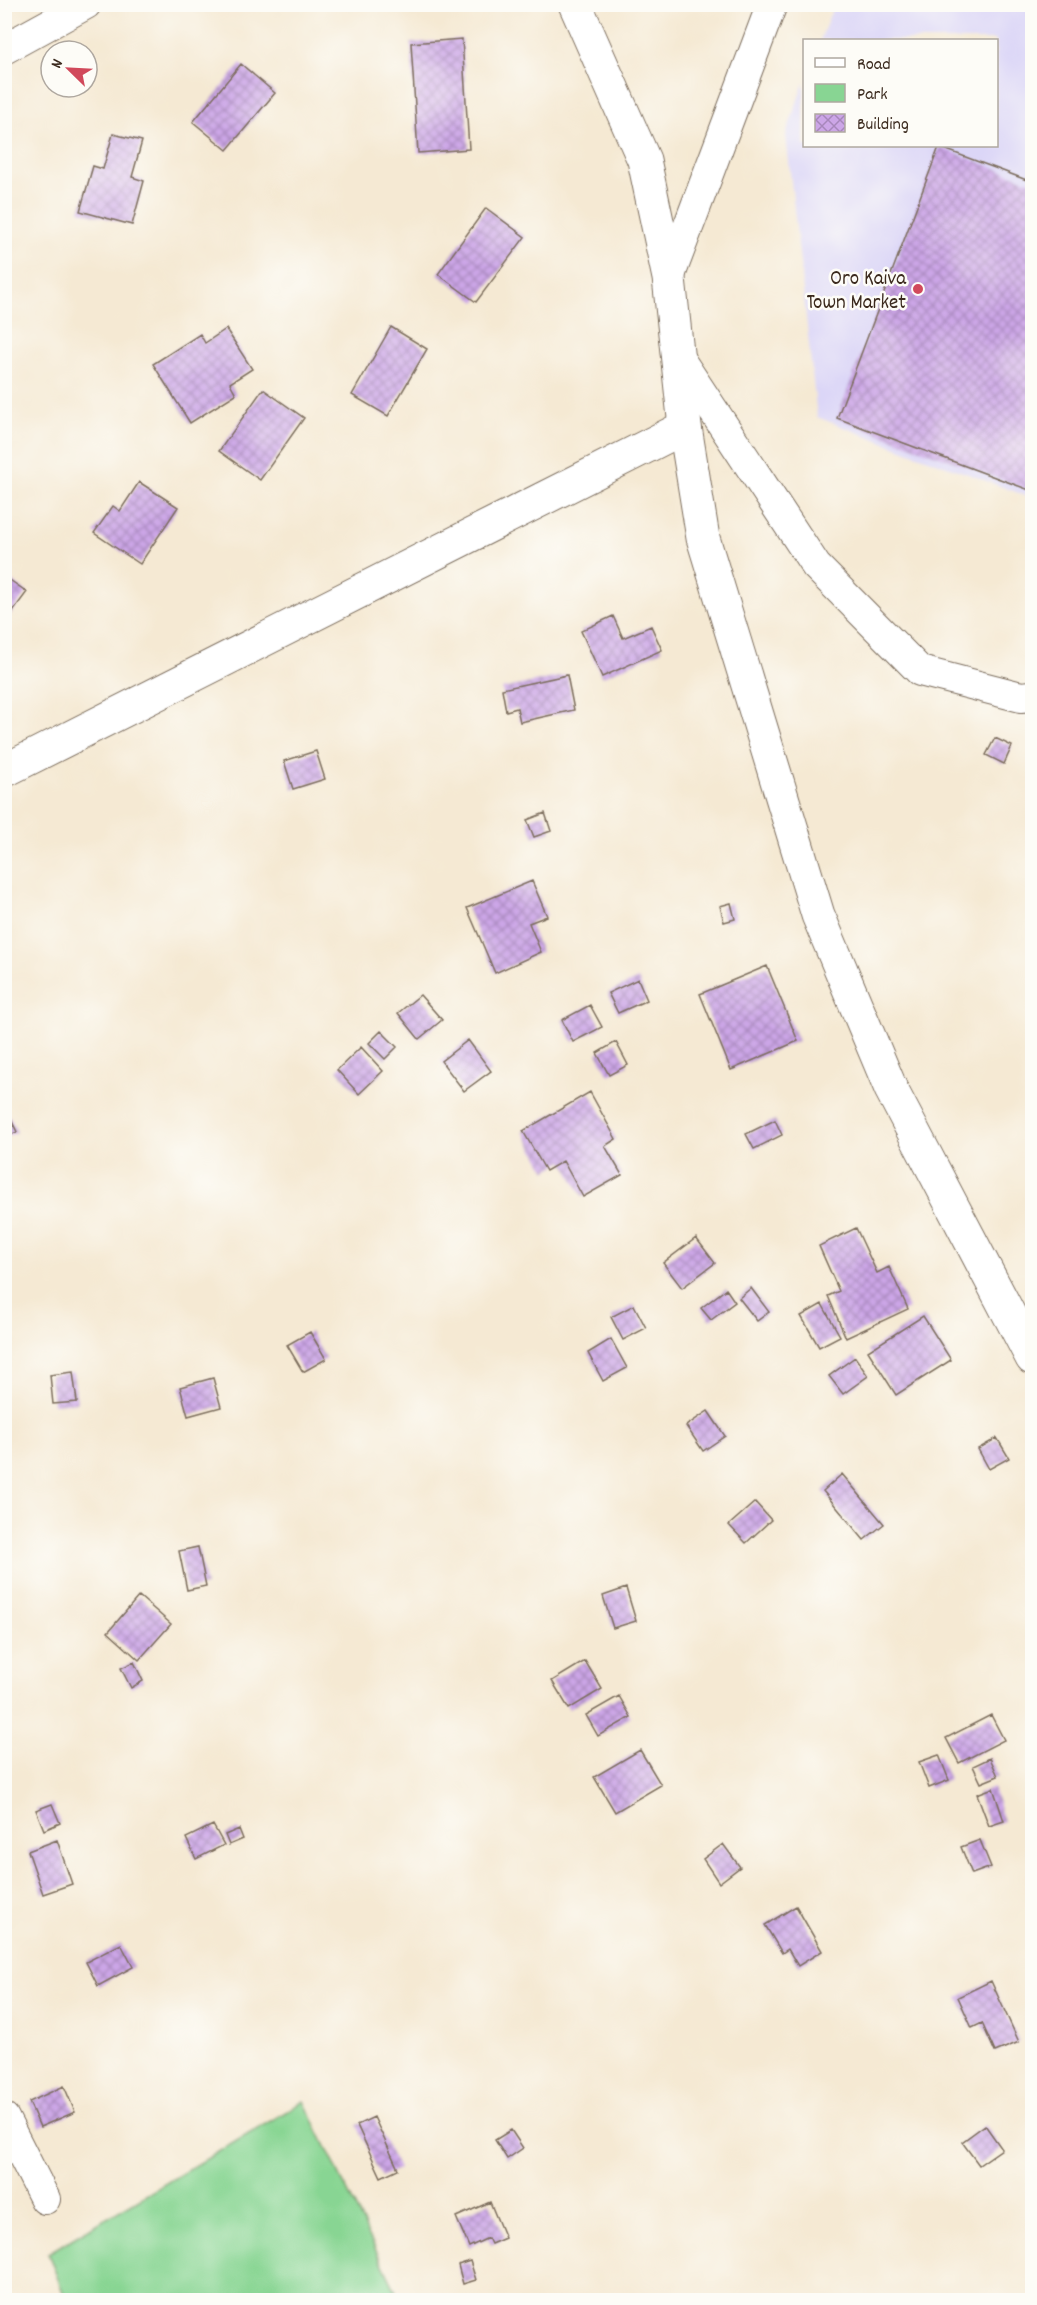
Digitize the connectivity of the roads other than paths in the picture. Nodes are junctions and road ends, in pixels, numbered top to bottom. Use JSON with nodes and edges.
{"nodes":[{"id":1,"x":86,"y":4,"type":"edge"},
{"id":2,"x":575,"y":4,"type":"edge"},
{"id":3,"x":772,"y":4,"type":"edge"},
{"id":4,"x":4,"y":49,"type":"edge"},
{"id":5,"x":669,"y":278,"type":"junction"},
{"id":6,"x":680,"y":360,"type":"junction"},
{"id":7,"x":685,"y":427,"type":"junction"},
{"id":8,"x":1032,"y":696,"type":"edge"},
{"id":9,"x":4,"y":771,"type":"edge"},
{"id":10,"x":1032,"y":1358,"type":"edge"},
{"id":11,"x":4,"y":2118,"type":"edge"},
{"id":12,"x":45,"y":2199,"type":"dead end"}],
"edges":[{"from":1,"to":4,"type":"street"},
{"from":2,"to":5,"type":"main road"},
{"from":3,"to":5,"type":"street"},
{"from":5,"to":6,"type":"main road"},
{"from":6,"to":7,"type":"main road"},
{"from":6,"to":8,"type":"street"},
{"from":7,"to":9,"type":"main road"},
{"from":7,"to":10,"type":"main road"},
{"from":11,"to":12,"type":"street"}]}
